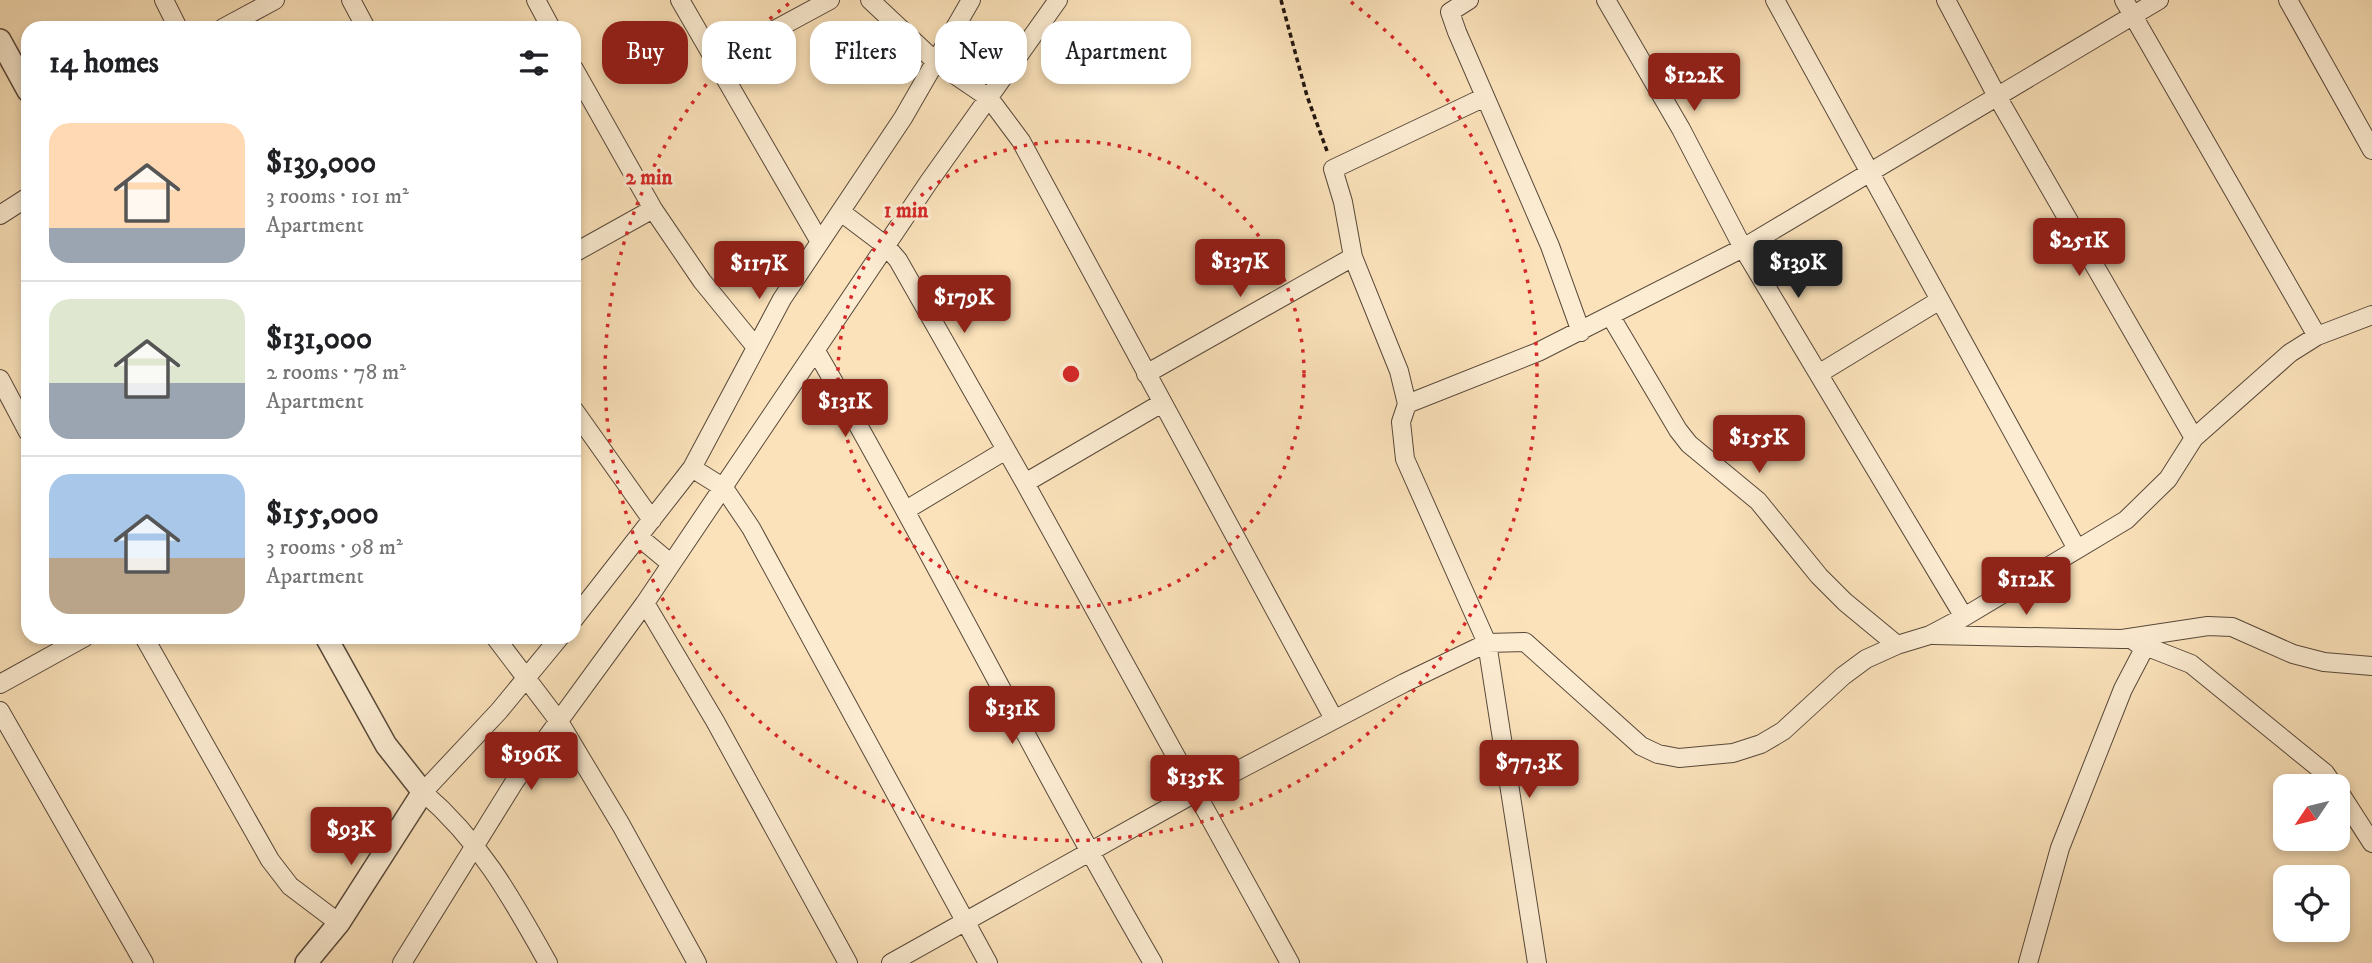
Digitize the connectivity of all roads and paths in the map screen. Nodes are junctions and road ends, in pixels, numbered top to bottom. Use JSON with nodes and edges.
{"nodes":[{"id":1,"x":164,"y":0,"type":"edge"},
{"id":2,"x":275,"y":0,"type":"edge"},
{"id":3,"x":351,"y":0,"type":"edge"},
{"id":4,"x":536,"y":0,"type":"edge"},
{"id":5,"x":680,"y":0,"type":"edge"},
{"id":6,"x":830,"y":0,"type":"edge"},
{"id":7,"x":870,"y":0,"type":"edge"},
{"id":8,"x":971,"y":0,"type":"edge"},
{"id":9,"x":1058,"y":0,"type":"edge"},
{"id":10,"x":1281,"y":0,"type":"edge"},
{"id":11,"x":1469,"y":0,"type":"edge"},
{"id":12,"x":1606,"y":0,"type":"edge"},
{"id":13,"x":1775,"y":0,"type":"edge"},
{"id":14,"x":1946,"y":0,"type":"edge"},
{"id":15,"x":2124,"y":0,"type":"edge"},
{"id":16,"x":2159,"y":0,"type":"edge"},
{"id":17,"x":2288,"y":0,"type":"edge"},
{"id":18,"x":2133,"y":17,"type":"junction"},
{"id":19,"x":174,"y":21,"type":"edge"},
{"id":20,"x":236,"y":21,"type":"edge"},
{"id":21,"x":362,"y":21,"type":"edge"},
{"id":22,"x":547,"y":21,"type":"edge"},
{"id":23,"x":791,"y":21,"type":"edge"},
{"id":24,"x":959,"y":21,"type":"edge"},
{"id":25,"x":702,"y":39,"type":"edge"},
{"id":26,"x":0,"y":40,"type":"edge"},
{"id":27,"x":935,"y":61,"type":"edge"},
{"id":28,"x":935,"y":64,"type":"edge"},
{"id":29,"x":21,"y":78,"type":"edge"},
{"id":30,"x":581,"y":81,"type":"edge"},
{"id":31,"x":728,"y":84,"type":"edge"},
{"id":32,"x":968,"y":84,"type":"edge"},
{"id":33,"x":1485,"y":97,"type":"junction"},
{"id":34,"x":989,"y":98,"type":"junction"},
{"id":35,"x":1998,"y":98,"type":"junction"},
{"id":36,"x":2372,"y":150,"type":"edge"},
{"id":37,"x":1333,"y":169,"type":"junction"},
{"id":38,"x":1871,"y":172,"type":"junction"},
{"id":39,"x":21,"y":202,"type":"edge"},
{"id":40,"x":653,"y":209,"type":"junction"},
{"id":41,"x":841,"y":212,"type":"junction"},
{"id":42,"x":0,"y":215,"type":"edge"},
{"id":43,"x":820,"y":242,"type":"junction"},
{"id":44,"x":886,"y":246,"type":"junction"},
{"id":45,"x":1743,"y":247,"type":"junction"},
{"id":46,"x":581,"y":249,"type":"edge"},
{"id":47,"x":1353,"y":257,"type":"junction"},
{"id":48,"x":1940,"y":300,"type":"junction"},
{"id":49,"x":2372,"y":315,"type":"edge"},
{"id":50,"x":1611,"y":317,"type":"junction"},
{"id":51,"x":1581,"y":332,"type":"junction"},
{"id":52,"x":2317,"y":336,"type":"junction"},
{"id":53,"x":755,"y":346,"type":"junction"},
{"id":54,"x":816,"y":351,"type":"junction"},
{"id":55,"x":1820,"y":373,"type":"junction"},
{"id":56,"x":1146,"y":374,"type":"junction"},
{"id":57,"x":0,"y":379,"type":"edge"},
{"id":58,"x":1162,"y":403,"type":"junction"},
{"id":59,"x":1407,"y":404,"type":"junction"},
{"id":60,"x":21,"y":419,"type":"edge"},
{"id":61,"x":581,"y":420,"type":"edge"},
{"id":62,"x":2194,"y":438,"type":"junction"},
{"id":63,"x":1006,"y":450,"type":"junction"},
{"id":64,"x":692,"y":468,"type":"junction"},
{"id":65,"x":1026,"y":482,"type":"junction"},
{"id":66,"x":724,"y":488,"type":"junction"},
{"id":67,"x":906,"y":510,"type":"junction"},
{"id":68,"x":652,"y":520,"type":"junction"},
{"id":69,"x":639,"y":537,"type":"junction"},
{"id":70,"x":2077,"y":549,"type":"junction"},
{"id":71,"x":669,"y":562,"type":"junction"},
{"id":72,"x":645,"y":603,"type":"junction"},
{"id":73,"x":581,"y":610,"type":"edge"},
{"id":74,"x":1964,"y":617,"type":"junction"},
{"id":75,"x":1930,"y":635,"type":"junction"},
{"id":76,"x":2122,"y":639,"type":"junction"},
{"id":77,"x":1487,"y":643,"type":"junction"},
{"id":78,"x":72,"y":644,"type":"edge"},
{"id":79,"x":148,"y":644,"type":"edge"},
{"id":80,"x":330,"y":644,"type":"edge"},
{"id":81,"x":500,"y":644,"type":"edge"},
{"id":82,"x":554,"y":644,"type":"edge"},
{"id":83,"x":1897,"y":645,"type":"junction"},
{"id":84,"x":2147,"y":645,"type":"junction"},
{"id":85,"x":2372,"y":666,"type":"edge"},
{"id":86,"x":526,"y":678,"type":"junction"},
{"id":87,"x":0,"y":684,"type":"edge"},
{"id":88,"x":0,"y":711,"type":"edge"},
{"id":89,"x":1334,"y":719,"type":"junction"},
{"id":90,"x":558,"y":720,"type":"junction"},
{"id":91,"x":2326,"y":774,"type":"edge"},
{"id":92,"x":423,"y":792,"type":"junction"},
{"id":93,"x":1195,"y":793,"type":"junction"},
{"id":94,"x":2350,"y":809,"type":"edge"},
{"id":95,"x":2372,"y":843,"type":"edge"},
{"id":96,"x":476,"y":844,"type":"junction"},
{"id":97,"x":1089,"y":854,"type":"junction"},
{"id":98,"x":964,"y":922,"type":"junction"},
{"id":99,"x":339,"y":923,"type":"junction"},
{"id":100,"x":144,"y":963,"type":"edge"},
{"id":101,"x":306,"y":963,"type":"edge"},
{"id":102,"x":402,"y":963,"type":"edge"},
{"id":103,"x":548,"y":963,"type":"edge"},
{"id":104,"x":697,"y":963,"type":"edge"},
{"id":105,"x":848,"y":963,"type":"edge"},
{"id":106,"x":891,"y":963,"type":"edge"},
{"id":107,"x":988,"y":963,"type":"edge"},
{"id":108,"x":1153,"y":963,"type":"edge"},
{"id":109,"x":1290,"y":963,"type":"edge"},
{"id":110,"x":1536,"y":963,"type":"edge"},
{"id":111,"x":2028,"y":963,"type":"edge"}],
"edges":[{"from":1,"to":19,"type":"street"},
{"from":2,"to":20,"type":"street"},
{"from":3,"to":21,"type":"street"},
{"from":4,"to":22,"type":"street"},
{"from":5,"to":25,"type":"street"},
{"from":6,"to":23,"type":"street"},
{"from":7,"to":27,"type":"street"},
{"from":8,"to":24,"type":"street"},
{"from":9,"to":34,"type":"street"},
{"from":10,"to":37,"type":"path"},
{"from":11,"to":33,"type":"street"},
{"from":12,"to":45,"type":"street"},
{"from":13,"to":38,"type":"street"},
{"from":14,"to":35,"type":"street"},
{"from":15,"to":18,"type":"street"},
{"from":16,"to":18,"type":"street"},
{"from":17,"to":36,"type":"street"},
{"from":18,"to":35,"type":"street"},
{"from":18,"to":52,"type":"street"},
{"from":26,"to":29,"type":"street"},
{"from":28,"to":41,"type":"street"},
{"from":30,"to":40,"type":"street"},
{"from":31,"to":43,"type":"street"},
{"from":32,"to":34,"type":"street"},
{"from":33,"to":37,"type":"street"},
{"from":33,"to":51,"type":"street"},
{"from":34,"to":44,"type":"street"},
{"from":34,"to":56,"type":"street"},
{"from":35,"to":38,"type":"street"},
{"from":35,"to":62,"type":"street"},
{"from":37,"to":47,"type":"street"},
{"from":38,"to":45,"type":"street"},
{"from":38,"to":48,"type":"street"},
{"from":39,"to":42,"type":"street"},
{"from":40,"to":46,"type":"street"},
{"from":40,"to":53,"type":"street"},
{"from":41,"to":43,"type":"street"},
{"from":41,"to":44,"type":"street"},
{"from":43,"to":53,"type":"street"},
{"from":44,"to":54,"type":"street"},
{"from":44,"to":63,"type":"street"},
{"from":45,"to":50,"type":"street"},
{"from":45,"to":55,"type":"street"},
{"from":47,"to":56,"type":"street"},
{"from":47,"to":59,"type":"street"},
{"from":48,"to":55,"type":"street"},
{"from":48,"to":70,"type":"street"},
{"from":49,"to":52,"type":"street"},
{"from":50,"to":51,"type":"street"},
{"from":50,"to":83,"type":"street"},
{"from":51,"to":59,"type":"street"},
{"from":52,"to":62,"type":"street"},
{"from":53,"to":64,"type":"street"},
{"from":54,"to":66,"type":"street"},
{"from":54,"to":67,"type":"street"},
{"from":55,"to":74,"type":"street"},
{"from":56,"to":58,"type":"street"},
{"from":57,"to":60,"type":"street"},
{"from":58,"to":65,"type":"street"},
{"from":58,"to":89,"type":"street"},
{"from":59,"to":77,"type":"street"},
{"from":61,"to":68,"type":"street"},
{"from":62,"to":70,"type":"street"},
{"from":63,"to":65,"type":"street"},
{"from":63,"to":67,"type":"street"},
{"from":64,"to":66,"type":"street"},
{"from":64,"to":68,"type":"street"},
{"from":65,"to":93,"type":"street"},
{"from":66,"to":71,"type":"street"},
{"from":66,"to":98,"type":"street"},
{"from":67,"to":97,"type":"street"},
{"from":68,"to":69,"type":"street"},
{"from":69,"to":71,"type":"street"},
{"from":69,"to":73,"type":"street"},
{"from":70,"to":74,"type":"street"},
{"from":71,"to":72,"type":"street"},
{"from":72,"to":90,"type":"street"},
{"from":72,"to":105,"type":"street"},
{"from":74,"to":75,"type":"street"},
{"from":75,"to":76,"type":"street"},
{"from":75,"to":83,"type":"street"},
{"from":76,"to":84,"type":"street"},
{"from":76,"to":85,"type":"street"},
{"from":77,"to":83,"type":"street"},
{"from":77,"to":89,"type":"street"},
{"from":77,"to":110,"type":"street"},
{"from":78,"to":87,"type":"street"},
{"from":79,"to":99,"type":"street"},
{"from":80,"to":92,"type":"street"},
{"from":81,"to":86,"type":"street"},
{"from":82,"to":86,"type":"street"},
{"from":84,"to":91,"type":"street"},
{"from":84,"to":111,"type":"street"},
{"from":86,"to":90,"type":"street"},
{"from":86,"to":92,"type":"street"},
{"from":88,"to":100,"type":"street"},
{"from":89,"to":93,"type":"street"},
{"from":90,"to":96,"type":"street"},
{"from":90,"to":104,"type":"street"},
{"from":92,"to":96,"type":"street"},
{"from":92,"to":99,"type":"street"},
{"from":93,"to":97,"type":"street"},
{"from":93,"to":109,"type":"street"},
{"from":94,"to":95,"type":"street"},
{"from":96,"to":102,"type":"street"},
{"from":96,"to":103,"type":"street"},
{"from":97,"to":98,"type":"street"},
{"from":97,"to":108,"type":"street"},
{"from":98,"to":106,"type":"street"},
{"from":98,"to":107,"type":"street"},
{"from":99,"to":101,"type":"street"}]}
